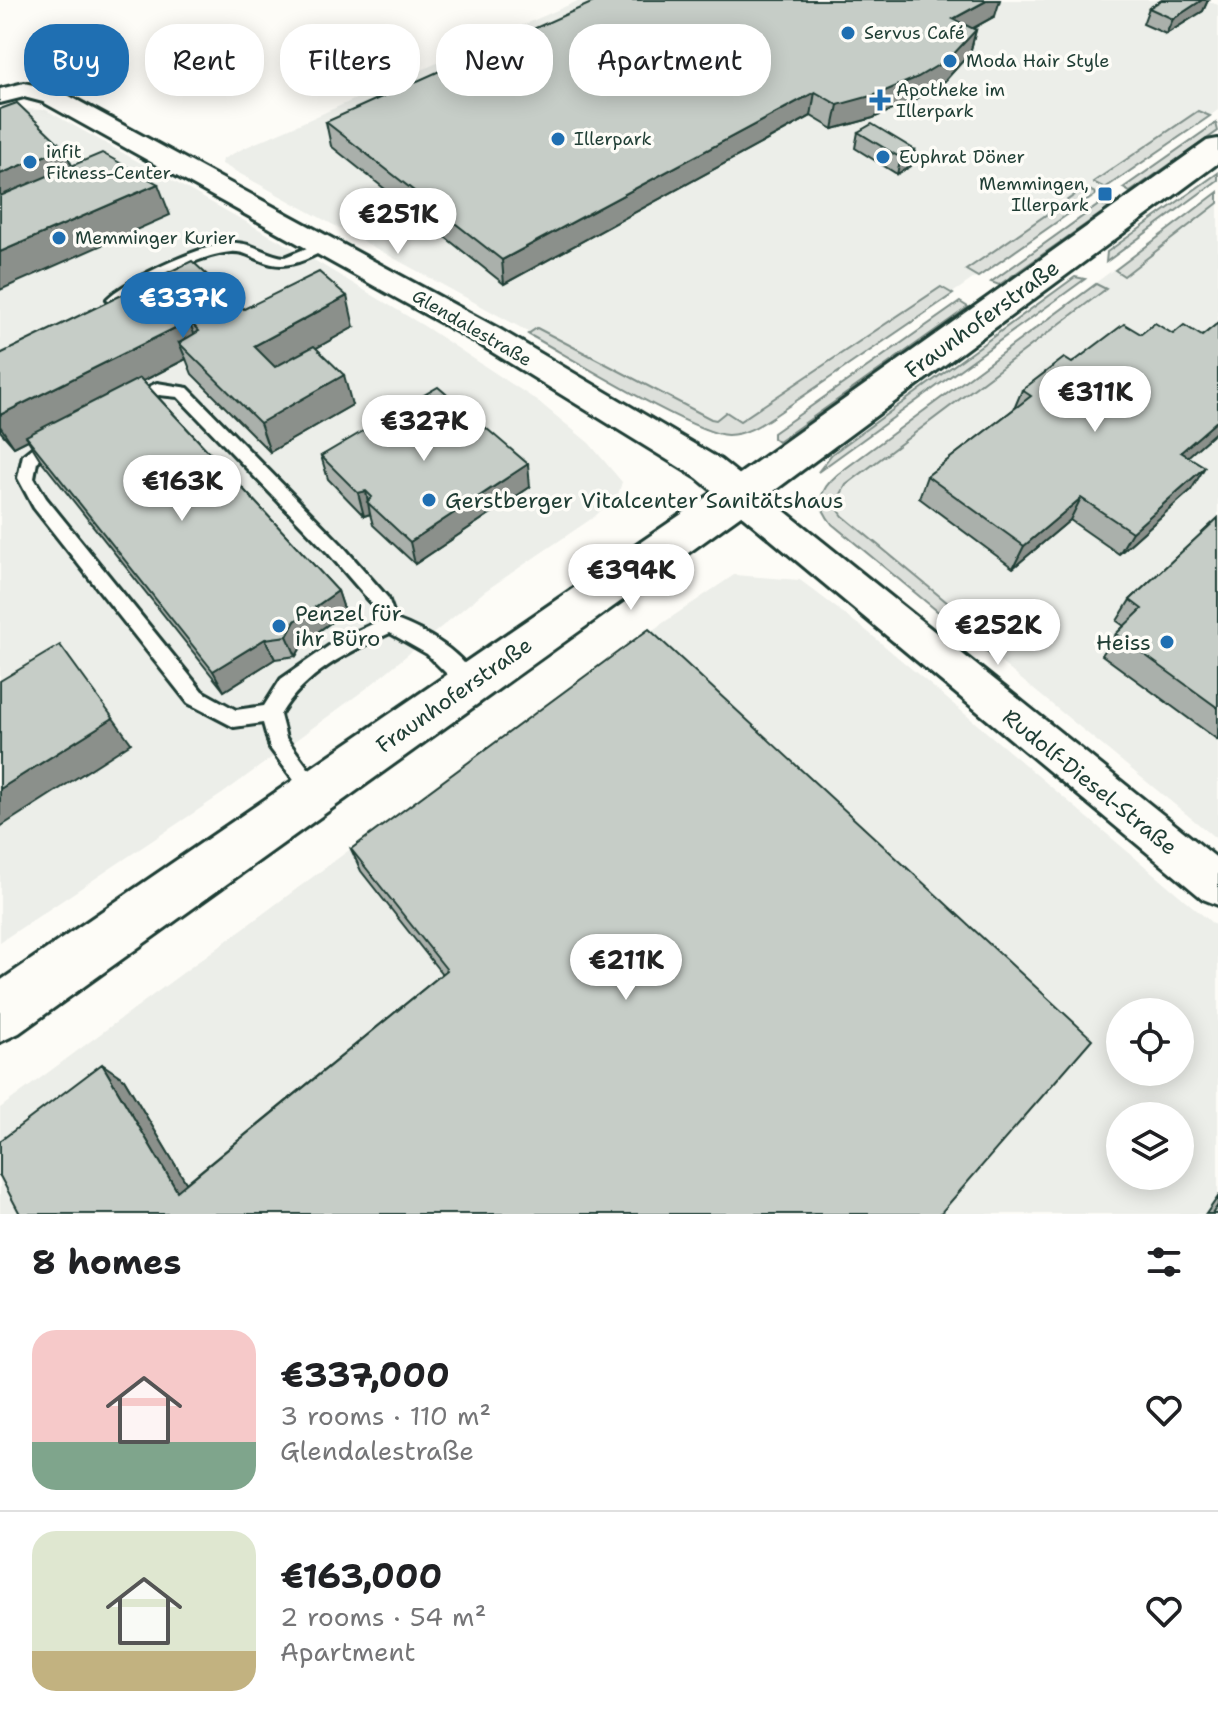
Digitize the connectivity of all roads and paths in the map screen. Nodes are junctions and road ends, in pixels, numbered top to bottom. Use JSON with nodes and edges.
{"nodes":[{"id":1,"x":12,"y":93,"type":"edge"},
{"id":2,"x":1218,"y":148,"type":"edge"},
{"id":3,"x":324,"y":245,"type":"junction"},
{"id":4,"x":95,"y":308,"type":"edge"},
{"id":5,"x":118,"y":408,"type":"edge"},
{"id":6,"x":67,"y":432,"type":"edge"},
{"id":7,"x":741,"y":494,"type":"junction"},
{"id":8,"x":389,"y":625,"type":"junction"},
{"id":9,"x":470,"y":684,"type":"junction"},
{"id":10,"x":270,"y":714,"type":"junction"},
{"id":11,"x":315,"y":793,"type":"junction"},
{"id":12,"x":1218,"y":885,"type":"edge"},
{"id":13,"x":0,"y":1014,"type":"edge"}],
"edges":[{"from":1,"to":3,"type":"street","name":"Glendalestraße"},
{"from":2,"to":7,"type":"street","name":"Fraunhoferstraße"},
{"from":3,"to":4,"type":"lane"},
{"from":3,"to":7,"type":"street","name":"Glendalestraße"},
{"from":5,"to":8,"type":"lane"},
{"from":6,"to":10,"type":"lane"},
{"from":7,"to":9,"type":"street","name":"Fraunhoferstraße"},
{"from":7,"to":12,"type":"street","name":"Rudolf-Diesel-Straße"},
{"from":8,"to":9,"type":"lane"},
{"from":8,"to":10,"type":"lane"},
{"from":9,"to":11,"type":"street","name":"Fraunhoferstraße"},
{"from":10,"to":11,"type":"lane"},
{"from":11,"to":13,"type":"street","name":"Fraunhoferstraße"}]}
